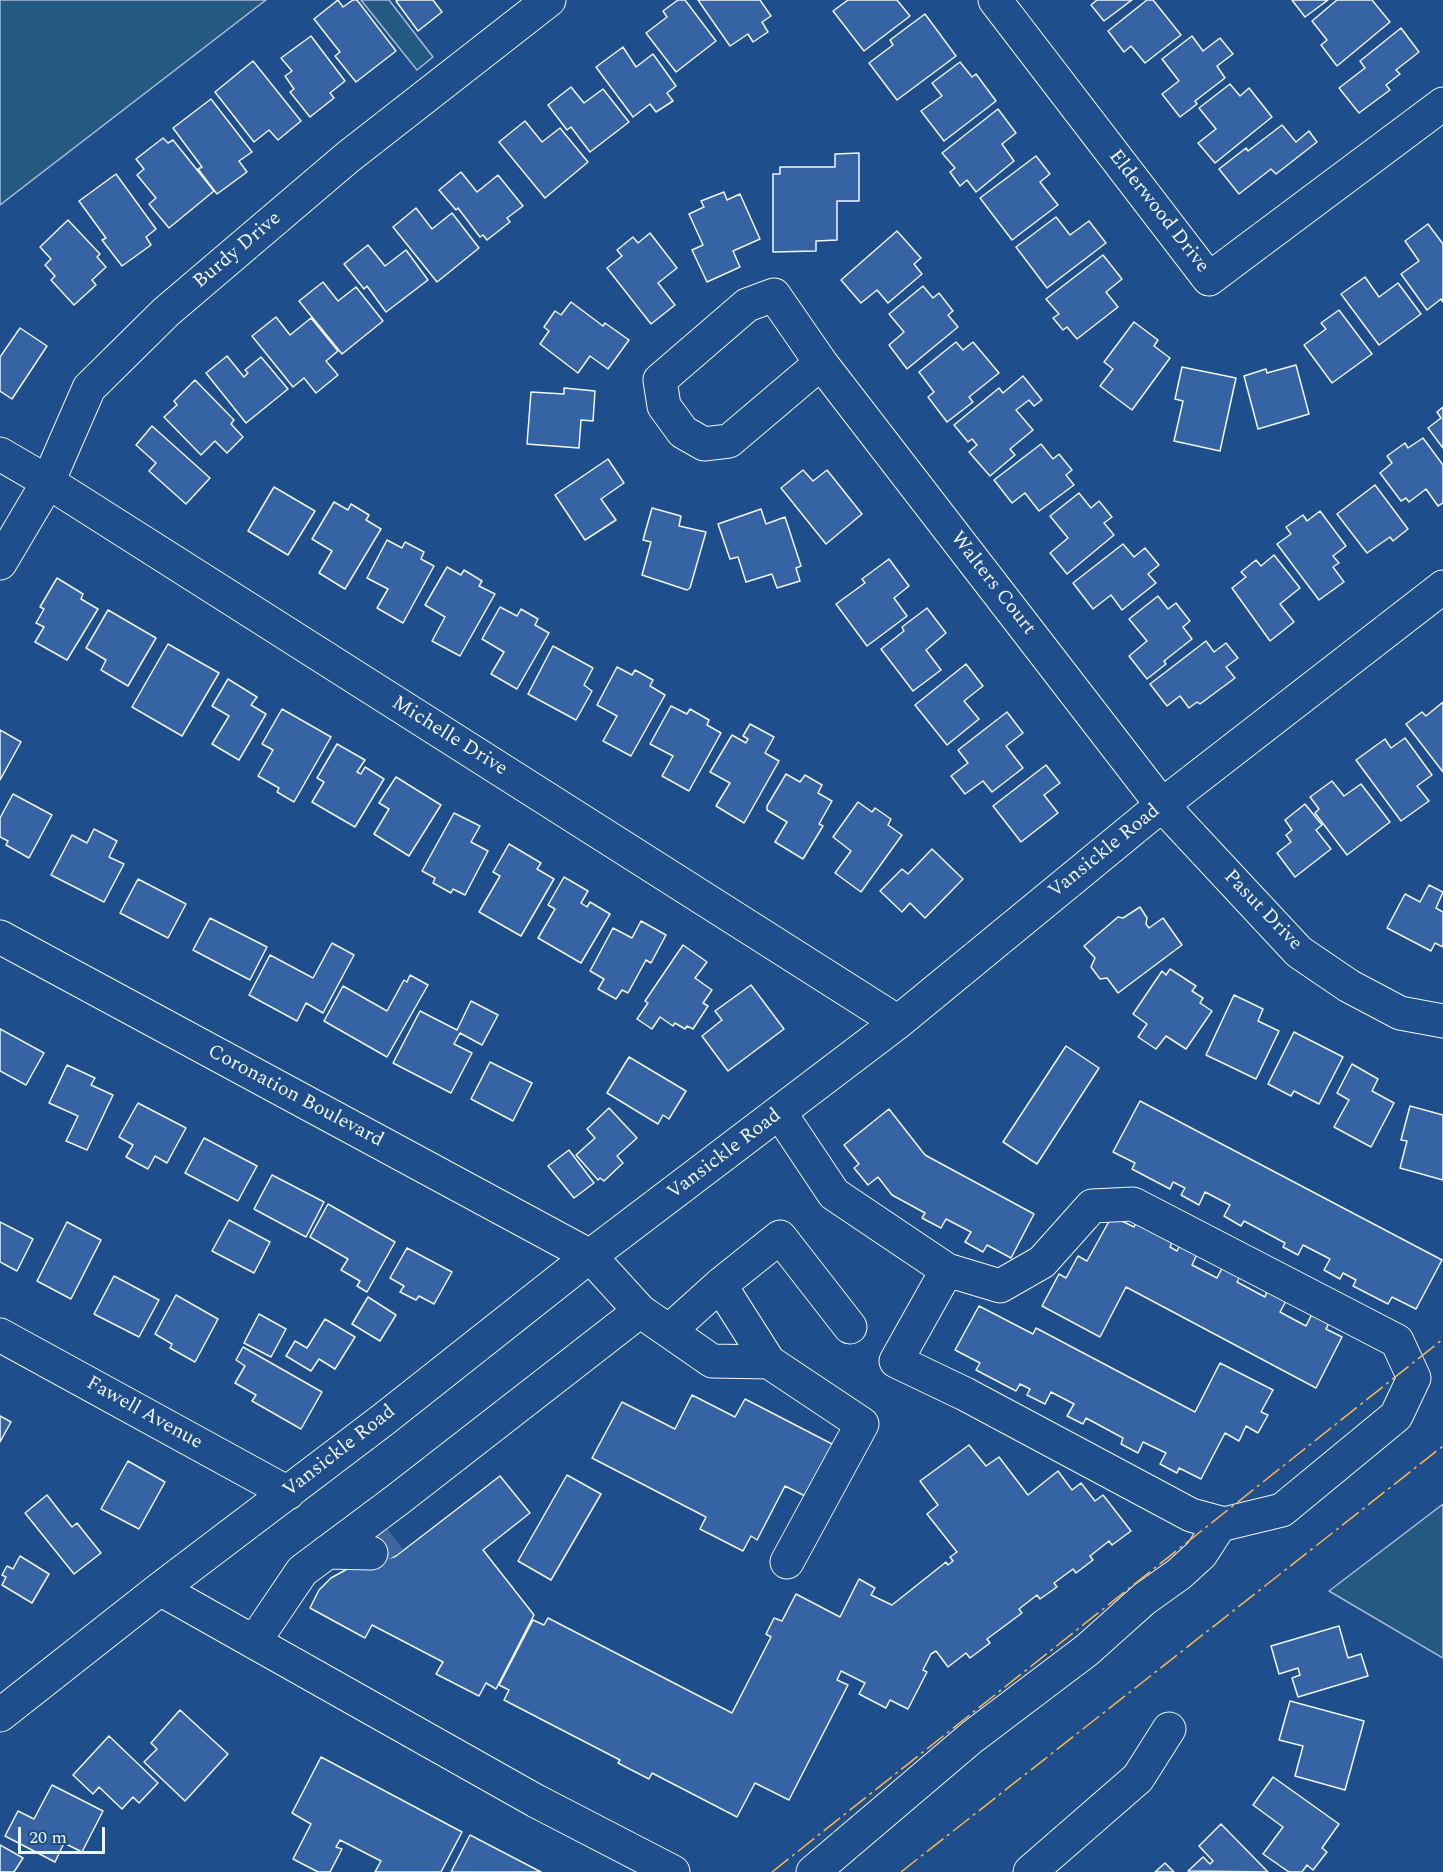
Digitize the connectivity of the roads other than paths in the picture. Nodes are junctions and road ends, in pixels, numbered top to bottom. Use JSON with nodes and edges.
{"nodes":[{"id":1,"x":549,"y":0,"type":"edge"},
{"id":2,"x":995,"y":0,"type":"edge"},
{"id":3,"x":1443,"y":104,"type":"edge"},
{"id":4,"x":821,"y":363,"type":"junction"},
{"id":5,"x":0,"y":454,"type":"edge"},
{"id":6,"x":48,"y":482,"type":"junction"},
{"id":7,"x":0,"y":563,"type":"edge"},
{"id":8,"x":1443,"y":587,"type":"edge"},
{"id":9,"x":1162,"y":805,"type":"junction"},
{"id":10,"x":0,"y":937,"type":"edge"},
{"id":11,"x":1443,"y":1021,"type":"edge"},
{"id":12,"x":898,"y":1022,"type":"junction"},
{"id":13,"x":780,"y":1113,"type":"junction"},
{"id":14,"x":590,"y":1256,"type":"junction"},
{"id":15,"x":947,"y":1270,"type":"junction"},
{"id":16,"x":720,"y":1286,"type":"junction"},
{"id":17,"x":640,"y":1311,"type":"junction"},
{"id":18,"x":850,"y":1327,"type":"dead end"},
{"id":19,"x":669,"y":1331,"type":"junction"},
{"id":20,"x":0,"y":1335,"type":"edge"},
{"id":21,"x":769,"y":1362,"type":"junction"},
{"id":22,"x":288,"y":1493,"type":"junction"},
{"id":23,"x":397,"y":1500,"type":"junction"},
{"id":24,"x":1221,"y":1523,"type":"junction"},
{"id":25,"x":327,"y":1552,"type":"junction"},
{"id":26,"x":787,"y":1562,"type":"dead end"},
{"id":27,"x":160,"y":1589,"type":"junction"},
{"id":28,"x":254,"y":1642,"type":"junction"},
{"id":29,"x":0,"y":1715,"type":"edge"},
{"id":30,"x":1169,"y":1729,"type":"dead end"},
{"id":31,"x":831,"y":1866,"type":"edge"},
{"id":32,"x":673,"y":1872,"type":"edge"},
{"id":33,"x":1030,"y":1872,"type":"edge"}],
"edges":[{"from":1,"to":6,"type":"street","name":"Burdy Drive"},
{"from":2,"to":3,"type":"street","name":"Elderwood Drive"},
{"from":4,"to":4,"type":"street","name":"Walters Court"},
{"from":4,"to":9,"type":"street","name":"Walters Court"},
{"from":5,"to":6,"type":"street","name":"Michelle Drive"},
{"from":6,"to":7,"type":"street","name":"Burdy Drive"},
{"from":6,"to":12,"type":"street","name":"Michelle Drive"},
{"from":8,"to":9,"type":"street","name":"Vansickle Road"},
{"from":9,"to":11,"type":"street","name":"Pasut Drive"},
{"from":9,"to":12,"type":"street","name":"Vansickle Road"},
{"from":10,"to":14,"type":"street","name":"Coronation Boulevard"},
{"from":12,"to":13,"type":"street","name":"Vansickle Road"},
{"from":13,"to":14,"type":"street","name":"Vansickle Road"},
{"from":13,"to":15,"type":"street"},
{"from":14,"to":17,"type":"street","name":"Coronation Boulevard"},
{"from":14,"to":22,"type":"street","name":"Vansickle Road"},
{"from":15,"to":24,"type":"street"},
{"from":15,"to":24,"type":"street"},
{"from":16,"to":18,"type":"street"},
{"from":16,"to":19,"type":"street"},
{"from":16,"to":21,"type":"street"},
{"from":17,"to":19,"type":"street","name":"Coronation Boulevard"},
{"from":17,"to":23,"type":"street"},
{"from":19,"to":21,"type":"street","name":"Coronation Boulevard"},
{"from":20,"to":22,"type":"street","name":"Fawell Avenue"},
{"from":21,"to":26,"type":"street"},
{"from":22,"to":27,"type":"street","name":"Vansickle Road"},
{"from":23,"to":25,"type":"street"},
{"from":23,"to":25,"type":"street"},
{"from":24,"to":31,"type":"street"},
{"from":25,"to":28,"type":"street"},
{"from":27,"to":28,"type":"street"},
{"from":27,"to":29,"type":"street","name":"Vansickle Road"},
{"from":28,"to":32,"type":"street"},
{"from":30,"to":33,"type":"street"}]}
